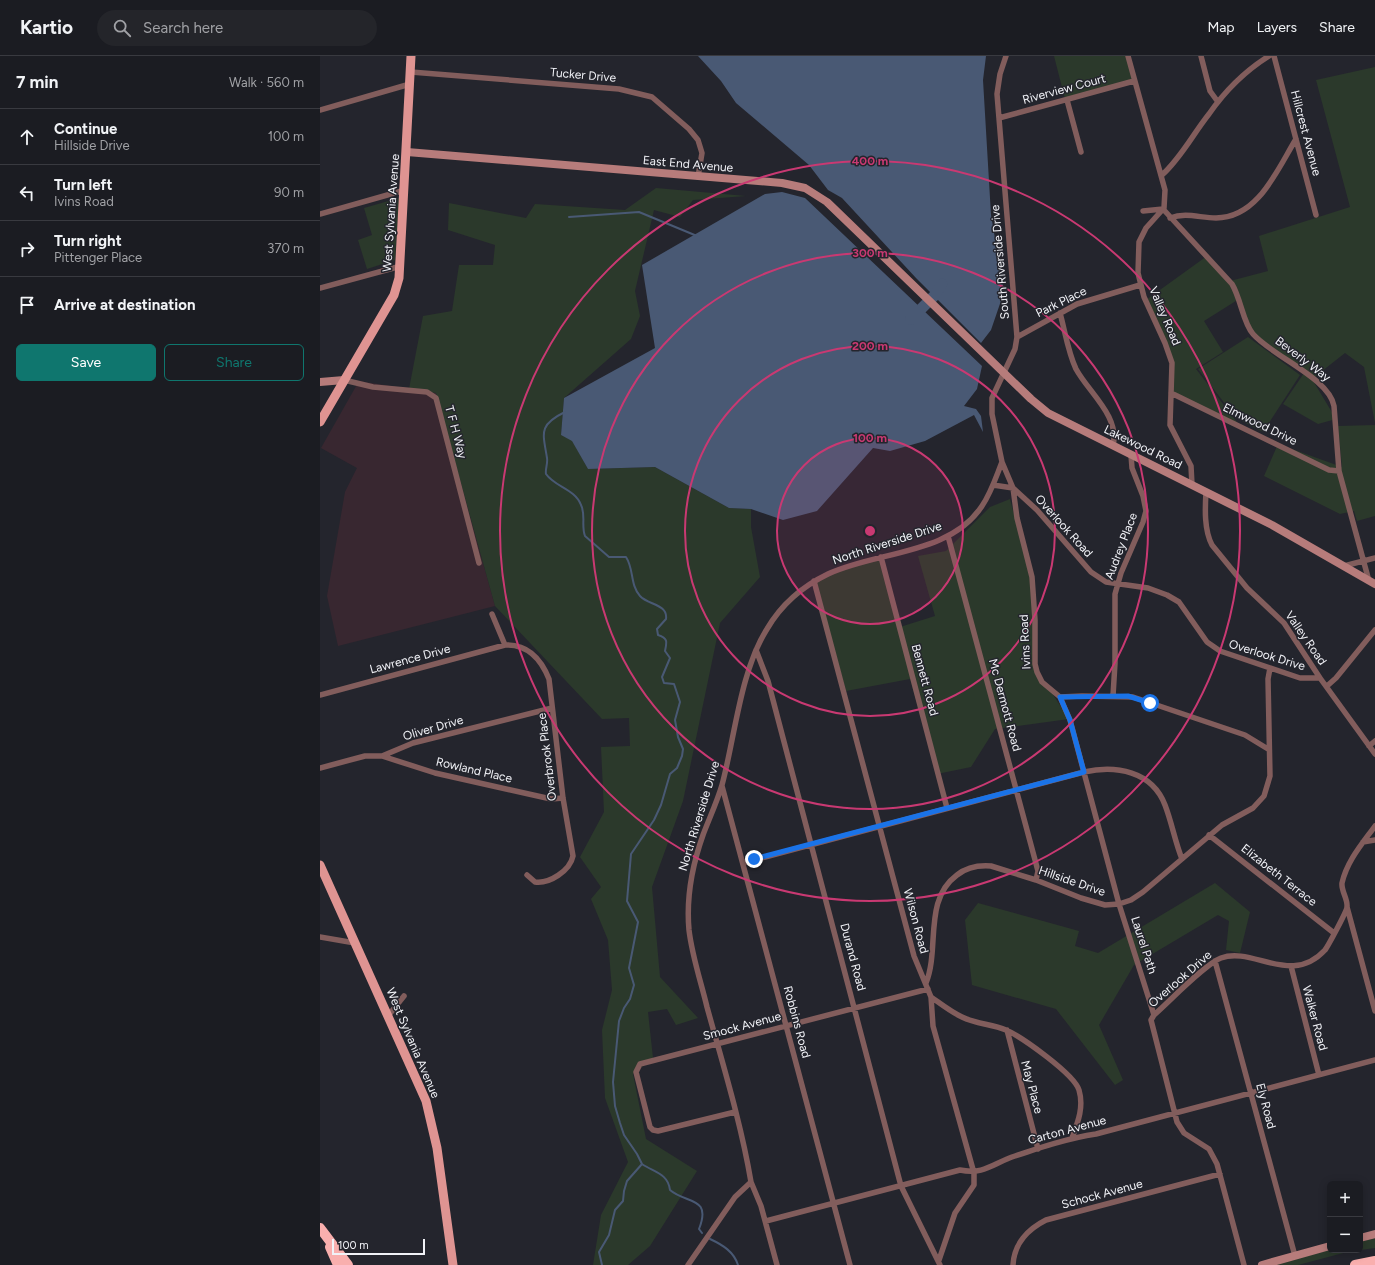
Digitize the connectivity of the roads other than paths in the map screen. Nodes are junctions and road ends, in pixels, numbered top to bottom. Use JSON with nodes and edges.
{"nodes":[{"id":1,"x":411,"y":56,"type":"edge"},
{"id":2,"x":1006,"y":56,"type":"edge"},
{"id":3,"x":1128,"y":56,"type":"edge"},
{"id":4,"x":1201,"y":56,"type":"edge"},
{"id":5,"x":1269,"y":56,"type":"edge"},
{"id":6,"x":1274,"y":56,"type":"edge"},
{"id":7,"x":411,"y":72,"type":"junction"},
{"id":8,"x":1134,"y":81,"type":"junction"},
{"id":9,"x":410,"y":84,"type":"junction"},
{"id":10,"x":1067,"y":100,"type":"junction"},
{"id":11,"x":1218,"y":102,"type":"junction"},
{"id":12,"x":320,"y":110,"type":"edge"},
{"id":13,"x":999,"y":118,"type":"junction"},
{"id":14,"x":1296,"y":139,"type":"junction"},
{"id":15,"x":407,"y":152,"type":"junction"},
{"id":16,"x":1081,"y":152,"type":"dead end"},
{"id":17,"x":1162,"y":175,"type":"junction"},
{"id":18,"x":698,"y":177,"type":"junction"},
{"id":19,"x":405,"y":190,"type":"junction"},
{"id":20,"x":1163,"y":209,"type":"junction"},
{"id":21,"x":1143,"y":211,"type":"dead end"},
{"id":22,"x":320,"y":214,"type":"edge"},
{"id":23,"x":1316,"y":215,"type":"dead end"},
{"id":24,"x":1170,"y":218,"type":"junction"},
{"id":25,"x":401,"y":266,"type":"junction"},
{"id":26,"x":1140,"y":285,"type":"junction"},
{"id":27,"x":320,"y":288,"type":"edge"},
{"id":28,"x":924,"y":297,"type":"joint"},
{"id":29,"x":1060,"y":313,"type":"junction"},
{"id":30,"x":1017,"y":337,"type":"junction"},
{"id":31,"x":1004,"y":372,"type":"junction"},
{"id":32,"x":344,"y":380,"type":"junction"},
{"id":33,"x":320,"y":382,"type":"edge"},
{"id":34,"x":1171,"y":393,"type":"junction"},
{"id":35,"x":320,"y":422,"type":"edge"},
{"id":36,"x":1113,"y":446,"type":"junction"},
{"id":37,"x":1131,"y":455,"type":"junction"},
{"id":38,"x":1002,"y":462,"type":"junction"},
{"id":39,"x":1339,"y":471,"type":"junction"},
{"id":40,"x":993,"y":485,"type":"junction"},
{"id":41,"x":1192,"y":485,"type":"junction"},
{"id":42,"x":1013,"y":488,"type":"junction"},
{"id":43,"x":1206,"y":492,"type":"junction"},
{"id":44,"x":948,"y":536,"type":"junction"},
{"id":45,"x":881,"y":557,"type":"junction"},
{"id":46,"x":1375,"y":558,"type":"edge"},
{"id":47,"x":1364,"y":561,"type":"junction"},
{"id":48,"x":480,"y":563,"type":"dead end"},
{"id":49,"x":1344,"y":566,"type":"junction"},
{"id":50,"x":814,"y":581,"type":"junction"},
{"id":51,"x":1372,"y":583,"type":"edge"},
{"id":52,"x":1118,"y":584,"type":"junction"},
{"id":53,"x":492,"y":614,"type":"dead end"},
{"id":54,"x":1375,"y":630,"type":"edge"},
{"id":55,"x":505,"y":645,"type":"junction"},
{"id":56,"x":756,"y":650,"type":"junction"},
{"id":57,"x":1270,"y":668,"type":"junction"},
{"id":58,"x":1320,"y":678,"type":"junction"},
{"id":59,"x":1327,"y":686,"type":"junction"},
{"id":60,"x":320,"y":694,"type":"edge"},
{"id":61,"x":1113,"y":696,"type":"junction"},
{"id":62,"x":1060,"y":697,"type":"junction"},
{"id":63,"x":552,"y":708,"type":"junction"},
{"id":64,"x":1375,"y":742,"type":"edge"},
{"id":65,"x":1370,"y":746,"type":"junction"},
{"id":66,"x":1268,"y":749,"type":"junction"},
{"id":67,"x":1375,"y":754,"type":"edge"},
{"id":68,"x":382,"y":756,"type":"junction"},
{"id":69,"x":320,"y":768,"type":"edge"},
{"id":70,"x":1084,"y":772,"type":"junction"},
{"id":71,"x":722,"y":786,"type":"junction"},
{"id":72,"x":1016,"y":790,"type":"junction"},
{"id":73,"x":562,"y":798,"type":"junction"},
{"id":74,"x":947,"y":808,"type":"junction"},
{"id":75,"x":880,"y":826,"type":"junction"},
{"id":76,"x":1375,"y":826,"type":"edge"},
{"id":77,"x":1210,"y":836,"type":"junction"},
{"id":78,"x":1375,"y":840,"type":"edge"},
{"id":79,"x":1363,"y":842,"type":"junction"},
{"id":80,"x":811,"y":844,"type":"junction"},
{"id":81,"x":1182,"y":859,"type":"junction"},
{"id":82,"x":743,"y":863,"type":"junction"},
{"id":83,"x":320,"y":865,"type":"edge"},
{"id":84,"x":527,"y":875,"type":"dead end"},
{"id":85,"x":1036,"y":880,"type":"junction"},
{"id":86,"x":1119,"y":904,"type":"junction"},
{"id":87,"x":1347,"y":907,"type":"junction"},
{"id":88,"x":1334,"y":933,"type":"junction"},
{"id":89,"x":320,"y":937,"type":"edge"},
{"id":90,"x":355,"y":943,"type":"junction"},
{"id":91,"x":1215,"y":961,"type":"junction"},
{"id":92,"x":1291,"y":966,"type":"junction"},
{"id":93,"x":926,"y":983,"type":"junction"},
{"id":94,"x":928,"y":989,"type":"junction"},
{"id":95,"x":404,"y":996,"type":"dead end"},
{"id":96,"x":931,"y":997,"type":"junction"},
{"id":97,"x":855,"y":1008,"type":"junction"},
{"id":98,"x":1375,"y":1011,"type":"edge"},
{"id":99,"x":1154,"y":1015,"type":"junction"},
{"id":100,"x":388,"y":1016,"type":"junction"},
{"id":101,"x":787,"y":1026,"type":"junction"},
{"id":102,"x":1007,"y":1030,"type":"junction"},
{"id":103,"x":717,"y":1044,"type":"junction"},
{"id":104,"x":1375,"y":1060,"type":"edge"},
{"id":105,"x":1319,"y":1075,"type":"junction"},
{"id":106,"x":1251,"y":1093,"type":"junction"},
{"id":107,"x":735,"y":1112,"type":"junction"},
{"id":108,"x":1175,"y":1113,"type":"junction"},
{"id":109,"x":1072,"y":1138,"type":"junction"},
{"id":110,"x":1038,"y":1149,"type":"junction"},
{"id":111,"x":974,"y":1173,"type":"junction"},
{"id":112,"x":1220,"y":1174,"type":"junction"},
{"id":113,"x":751,"y":1182,"type":"junction"},
{"id":114,"x":901,"y":1186,"type":"junction"},
{"id":115,"x":834,"y":1203,"type":"junction"},
{"id":116,"x":766,"y":1221,"type":"junction"},
{"id":117,"x":322,"y":1230,"type":"edge"},
{"id":118,"x":1375,"y":1234,"type":"edge"},
{"id":119,"x":1363,"y":1237,"type":"edge"},
{"id":120,"x":1327,"y":1247,"type":"edge"},
{"id":121,"x":1296,"y":1256,"type":"junction"},
{"id":122,"x":1375,"y":1262,"type":"edge"},
{"id":123,"x":940,"y":1263,"type":"edge"},
{"id":124,"x":338,"y":1265,"type":"edge"},
{"id":125,"x":348,"y":1265,"type":"edge"},
{"id":126,"x":453,"y":1265,"type":"edge"},
{"id":127,"x":688,"y":1265,"type":"edge"},
{"id":128,"x":777,"y":1265,"type":"edge"},
{"id":129,"x":850,"y":1265,"type":"edge"},
{"id":130,"x":1013,"y":1265,"type":"edge"},
{"id":131,"x":1244,"y":1265,"type":"edge"},
{"id":132,"x":1262,"y":1265,"type":"edge"},
{"id":133,"x":1355,"y":1265,"type":"edge"}],
"edges":[{"from":1,"to":7,"type":"main road","name":"West Sylvania Avenue"},
{"from":2,"to":13,"type":"street","name":"South Riverside Drive"},
{"from":3,"to":8,"type":"street"},
{"from":4,"to":11,"type":"street"},
{"from":5,"to":11,"type":"street"},
{"from":6,"to":14,"type":"street","name":"Hillcrest Avenue"},
{"from":7,"to":9,"type":"main road","name":"West Sylvania Avenue"},
{"from":7,"to":18,"type":"street","name":"Tucker Drive"},
{"from":8,"to":10,"type":"street","name":"Riverview Court"},
{"from":8,"to":17,"type":"street"},
{"from":9,"to":12,"type":"street"},
{"from":9,"to":15,"type":"main road","name":"West Sylvania Avenue"},
{"from":10,"to":13,"type":"street","name":"Riverview Court"},
{"from":10,"to":16,"type":"street"},
{"from":11,"to":17,"type":"street"},
{"from":13,"to":30,"type":"street","name":"South Riverside Drive"},
{"from":14,"to":23,"type":"street","name":"Hillcrest Avenue"},
{"from":14,"to":24,"type":"street"},
{"from":15,"to":18,"type":"street","name":"East End Avenue"},
{"from":15,"to":19,"type":"main road","name":"West Sylvania Avenue"},
{"from":17,"to":20,"type":"street"},
{"from":18,"to":28,"type":"street","name":"East End Avenue"},
{"from":19,"to":22,"type":"street"},
{"from":19,"to":25,"type":"main road","name":"West Sylvania Avenue"},
{"from":20,"to":21,"type":"street"},
{"from":20,"to":24,"type":"street","name":"Beverly Way"},
{"from":20,"to":26,"type":"street","name":"Valley Road"},
{"from":24,"to":39,"type":"street","name":"Beverly Way"},
{"from":25,"to":27,"type":"street"},
{"from":25,"to":32,"type":"main road","name":"West Sylvania Avenue"},
{"from":26,"to":29,"type":"street","name":"Park Place"},
{"from":26,"to":34,"type":"street","name":"Valley Road"},
{"from":28,"to":31,"type":"street","name":"Lakewood Road"},
{"from":29,"to":30,"type":"street","name":"Park Place"},
{"from":29,"to":36,"type":"street"},
{"from":30,"to":31,"type":"street","name":"South Riverside Drive"},
{"from":31,"to":36,"type":"street","name":"Lakewood Road"},
{"from":31,"to":38,"type":"street","name":"South Riverside Drive"},
{"from":32,"to":33,"type":"street"},
{"from":32,"to":35,"type":"main road","name":"West Sylvania Avenue"},
{"from":32,"to":48,"type":"street","name":"T F H Way"},
{"from":34,"to":39,"type":"street","name":"Elmwood Drive"},
{"from":34,"to":41,"type":"street","name":"Valley Road"},
{"from":36,"to":37,"type":"street","name":"Lakewood Road"},
{"from":37,"to":41,"type":"street","name":"Lakewood Road"},
{"from":37,"to":52,"type":"street","name":"Audrey Place"},
{"from":38,"to":40,"type":"street","name":"North Riverside Drive"},
{"from":38,"to":42,"type":"street","name":"Ivins Road"},
{"from":39,"to":47,"type":"street","name":"Beverly Way"},
{"from":40,"to":42,"type":"street"},
{"from":40,"to":44,"type":"street","name":"North Riverside Drive"},
{"from":41,"to":43,"type":"street","name":"Lakewood Road"},
{"from":42,"to":52,"type":"street","name":"Overlook Road"},
{"from":42,"to":62,"type":"street","name":"Ivins Road"},
{"from":43,"to":49,"type":"street","name":"Lakewood Road"},
{"from":43,"to":58,"type":"street","name":"Valley Road"},
{"from":44,"to":45,"type":"street","name":"North Riverside Drive"},
{"from":44,"to":72,"type":"street","name":"Mc Dermott Road"},
{"from":45,"to":50,"type":"street","name":"North Riverside Drive"},
{"from":45,"to":74,"type":"street","name":"Bennett Road"},
{"from":46,"to":47,"type":"street"},
{"from":47,"to":49,"type":"street"},
{"from":47,"to":51,"type":"street","name":"Beverly Way"},
{"from":49,"to":51,"type":"street","name":"Lakewood Road"},
{"from":50,"to":56,"type":"street","name":"North Riverside Drive"},
{"from":50,"to":75,"type":"street","name":"Wilson Road"},
{"from":52,"to":57,"type":"street","name":"Overlook Drive"},
{"from":52,"to":61,"type":"street","name":"Audrey Place"},
{"from":53,"to":55,"type":"street"},
{"from":54,"to":59,"type":"street"},
{"from":55,"to":60,"type":"street","name":"Lawrence Drive"},
{"from":55,"to":63,"type":"street","name":"Overbrook Place"},
{"from":56,"to":71,"type":"street","name":"North Riverside Drive"},
{"from":56,"to":80,"type":"street","name":"Durand Road"},
{"from":57,"to":58,"type":"street","name":"Overlook Drive"},
{"from":57,"to":66,"type":"street","name":"Hillside Drive"},
{"from":58,"to":59,"type":"street"},
{"from":59,"to":65,"type":"street"},
{"from":61,"to":62,"type":"street"},
{"from":61,"to":66,"type":"street"},
{"from":62,"to":70,"type":"street","name":"Ivins Road"},
{"from":63,"to":68,"type":"street","name":"Oliver Drive"},
{"from":63,"to":73,"type":"street","name":"Overbrook Place"},
{"from":64,"to":65,"type":"street"},
{"from":65,"to":67,"type":"street"},
{"from":66,"to":77,"type":"street","name":"Hillside Drive"},
{"from":68,"to":69,"type":"street","name":"Oliver Drive"},
{"from":68,"to":73,"type":"street","name":"Rowland Place"},
{"from":70,"to":72,"type":"street"},
{"from":70,"to":81,"type":"street"},
{"from":70,"to":86,"type":"street","name":"Ivins Road"},
{"from":71,"to":82,"type":"street","name":"Robbins Road"},
{"from":71,"to":103,"type":"street","name":"North Riverside Drive"},
{"from":72,"to":74,"type":"street"},
{"from":72,"to":85,"type":"street","name":"Mc Dermott Road"},
{"from":73,"to":84,"type":"street","name":"Overbrook Place"},
{"from":74,"to":75,"type":"street"},
{"from":75,"to":80,"type":"street"},
{"from":75,"to":93,"type":"street","name":"Wilson Road"},
{"from":76,"to":79,"type":"street"},
{"from":77,"to":81,"type":"street","name":"Hillside Drive"},
{"from":77,"to":88,"type":"street","name":"Elizabeth Terrace"},
{"from":78,"to":79,"type":"street"},
{"from":79,"to":87,"type":"street"},
{"from":80,"to":82,"type":"street"},
{"from":80,"to":97,"type":"street","name":"Durand Road"},
{"from":81,"to":86,"type":"street","name":"Hillside Drive"},
{"from":82,"to":101,"type":"street","name":"Robbins Road"},
{"from":83,"to":90,"type":"main road","name":"West Sylvania Avenue"},
{"from":85,"to":86,"type":"street","name":"Hillside Drive"},
{"from":85,"to":93,"type":"street","name":"Hillside Drive"},
{"from":86,"to":99,"type":"street","name":"Laurel Path"},
{"from":87,"to":88,"type":"street","name":"Overlook Drive"},
{"from":87,"to":98,"type":"street"},
{"from":88,"to":92,"type":"street","name":"Overlook Drive"},
{"from":89,"to":90,"type":"street"},
{"from":90,"to":100,"type":"main road","name":"West Sylvania Avenue"},
{"from":91,"to":92,"type":"street","name":"Overlook Drive"},
{"from":91,"to":99,"type":"street","name":"Overlook Drive"},
{"from":91,"to":106,"type":"street","name":"Ely Road"},
{"from":92,"to":105,"type":"street","name":"Walker Road"},
{"from":93,"to":94,"type":"street","name":"Wilson Road"},
{"from":94,"to":96,"type":"street","name":"Wilson Road"},
{"from":94,"to":97,"type":"street","name":"Smock Avenue"},
{"from":95,"to":100,"type":"street"},
{"from":96,"to":102,"type":"street"},
{"from":96,"to":111,"type":"street","name":"Wilson Road"},
{"from":97,"to":101,"type":"street","name":"Smock Avenue"},
{"from":97,"to":114,"type":"street","name":"Durand Road"},
{"from":99,"to":108,"type":"street","name":"Overlook Drive"},
{"from":100,"to":126,"type":"main road","name":"West Sylvania Avenue"},
{"from":101,"to":103,"type":"street","name":"Smock Avenue"},
{"from":101,"to":115,"type":"street","name":"Robbins Road"},
{"from":102,"to":109,"type":"street"},
{"from":102,"to":110,"type":"street","name":"May Place"},
{"from":103,"to":107,"type":"street","name":"North Riverside Drive"},
{"from":103,"to":107,"type":"street","name":"Smock Avenue"},
{"from":104,"to":105,"type":"street","name":"Carton Avenue"},
{"from":105,"to":106,"type":"street","name":"Carton Avenue"},
{"from":106,"to":108,"type":"street","name":"Carton Avenue"},
{"from":106,"to":121,"type":"street","name":"Ely Road"},
{"from":107,"to":113,"type":"street","name":"North Riverside Drive"},
{"from":108,"to":109,"type":"street","name":"Carton Avenue"},
{"from":108,"to":112,"type":"street","name":"Overlook Drive"},
{"from":109,"to":110,"type":"street","name":"Carton Avenue"},
{"from":110,"to":111,"type":"street","name":"Carton Avenue"},
{"from":111,"to":114,"type":"street","name":"Carton Avenue"},
{"from":111,"to":123,"type":"street","name":"Wilson Road"},
{"from":112,"to":130,"type":"street","name":"Schock Avenue"},
{"from":112,"to":131,"type":"street","name":"Overlook Drive"},
{"from":113,"to":116,"type":"street","name":"North Riverside Drive"},
{"from":113,"to":127,"type":"street"},
{"from":114,"to":115,"type":"street","name":"Carton Avenue"},
{"from":114,"to":123,"type":"street","name":"Durand Road"},
{"from":115,"to":116,"type":"street","name":"Carton Avenue"},
{"from":115,"to":129,"type":"street","name":"Robbins Road"},
{"from":116,"to":128,"type":"street","name":"North Riverside Drive"},
{"from":117,"to":124,"type":"highway"},
{"from":117,"to":125,"type":"highway"},
{"from":118,"to":119,"type":"street"},
{"from":120,"to":121,"type":"street"},
{"from":121,"to":132,"type":"street"},
{"from":122,"to":133,"type":"highway"}]}
